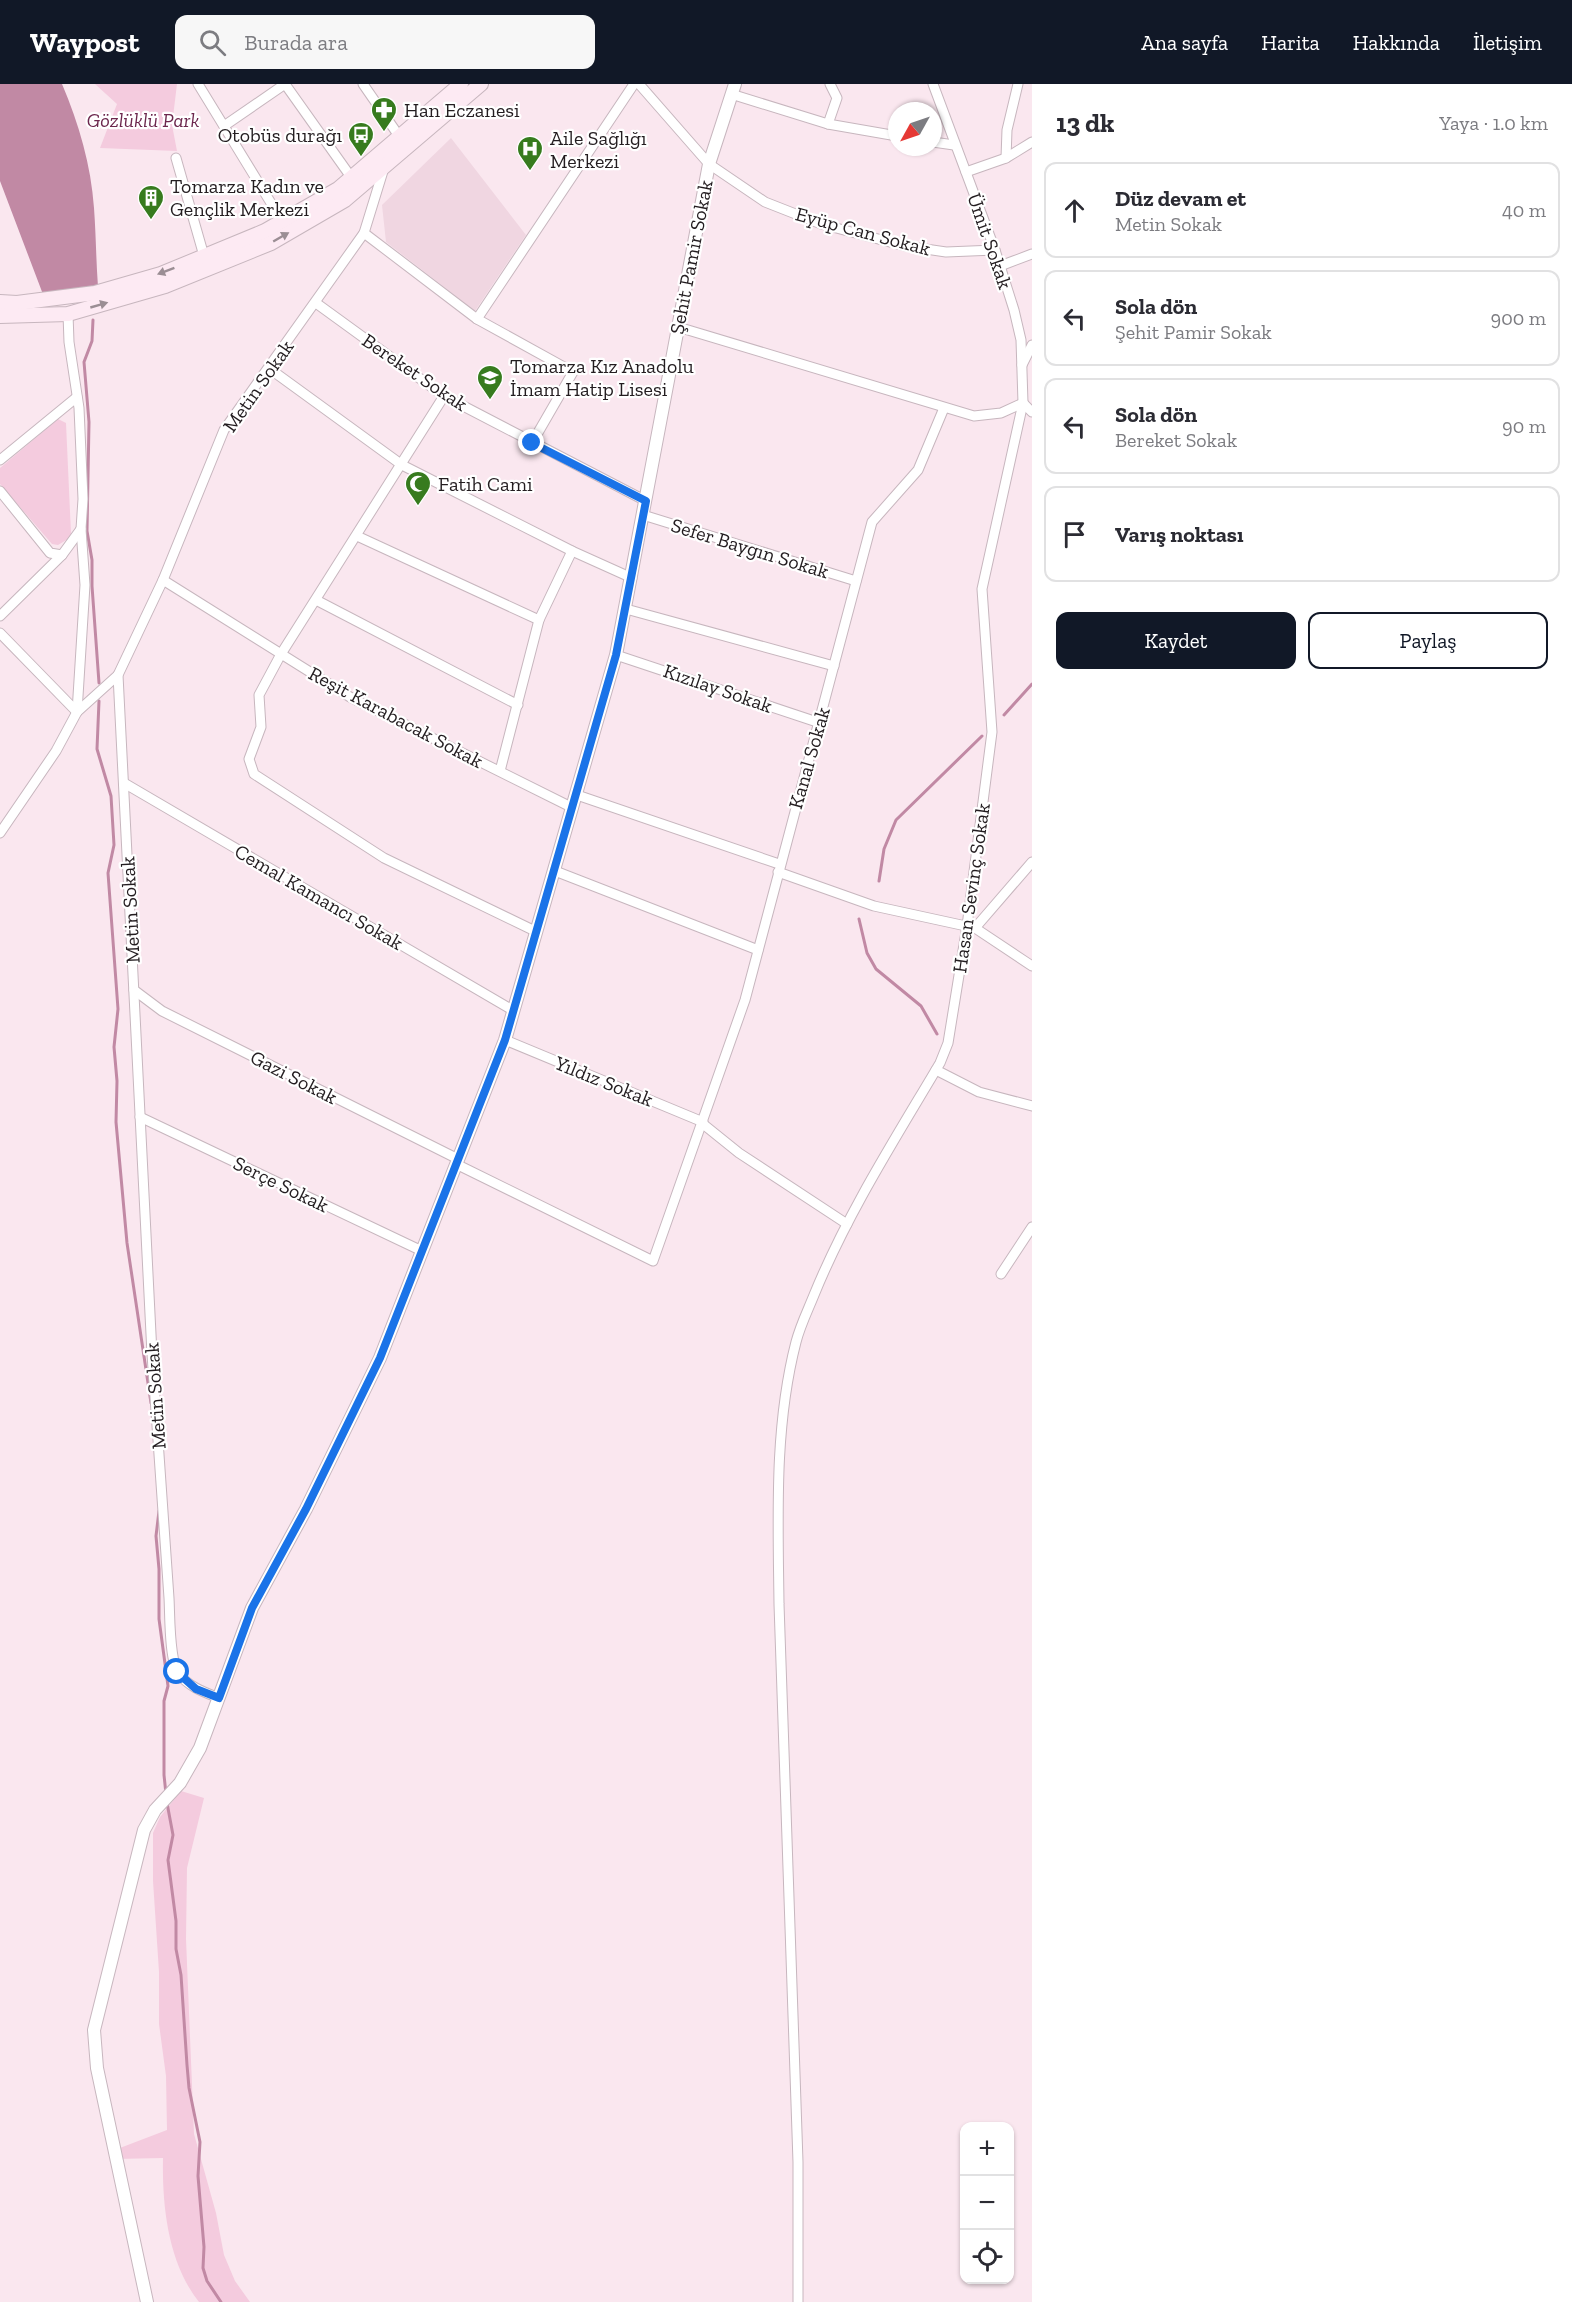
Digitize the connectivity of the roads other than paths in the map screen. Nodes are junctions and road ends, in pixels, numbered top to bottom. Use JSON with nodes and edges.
{"nodes":[{"id":1,"x":198,"y":84,"type":"edge"},
{"id":2,"x":285,"y":84,"type":"edge"},
{"id":3,"x":363,"y":84,"type":"edge"},
{"id":4,"x":461,"y":84,"type":"edge"},
{"id":5,"x":481,"y":84,"type":"edge"},
{"id":6,"x":637,"y":84,"type":"edge"},
{"id":7,"x":830,"y":84,"type":"edge"},
{"id":8,"x":933,"y":84,"type":"edge"},
{"id":9,"x":1018,"y":84,"type":"edge"},
{"id":10,"x":733,"y":89,"type":"edge"},
{"id":11,"x":828,"y":124,"type":"junction"},
{"id":12,"x":224,"y":126,"type":"junction"},
{"id":13,"x":888,"y":134,"type":"edge"},
{"id":14,"x":399,"y":136,"type":"junction"},
{"id":15,"x":1032,"y":142,"type":"edge"},
{"id":16,"x":942,"y":143,"type":"edge"},
{"id":17,"x":954,"y":144,"type":"junction"},
{"id":18,"x":176,"y":158,"type":"dead end"},
{"id":19,"x":1006,"y":158,"type":"junction"},
{"id":20,"x":709,"y":164,"type":"junction"},
{"id":21,"x":385,"y":166,"type":"junction"},
{"id":22,"x":966,"y":172,"type":"junction"},
{"id":23,"x":351,"y":177,"type":"junction"},
{"id":24,"x":282,"y":221,"type":"junction"},
{"id":25,"x":364,"y":233,"type":"junction"},
{"id":26,"x":995,"y":250,"type":"junction"},
{"id":27,"x":1032,"y":254,"type":"edge"},
{"id":28,"x":204,"y":256,"type":"junction"},
{"id":29,"x":1000,"y":266,"type":"junction"},
{"id":30,"x":0,"y":302,"type":"edge"},
{"id":31,"x":316,"y":303,"type":"junction"},
{"id":32,"x":68,"y":314,"type":"junction"},
{"id":33,"x":0,"y":316,"type":"edge"},
{"id":34,"x":477,"y":319,"type":"junction"},
{"id":35,"x":678,"y":327,"type":"junction"},
{"id":36,"x":1032,"y":345,"type":"edge"},
{"id":37,"x":1021,"y":367,"type":"junction"},
{"id":38,"x":270,"y":369,"type":"junction"},
{"id":39,"x":444,"y":396,"type":"junction"},
{"id":40,"x":77,"y":397,"type":"junction"},
{"id":41,"x":1023,"y":403,"type":"junction"},
{"id":42,"x":944,"y":408,"type":"junction"},
{"id":43,"x":1032,"y":412,"type":"edge"},
{"id":44,"x":532,"y":443,"type":"junction"},
{"id":45,"x":0,"y":460,"type":"edge"},
{"id":46,"x":402,"y":465,"type":"junction"},
{"id":47,"x":0,"y":491,"type":"edge"},
{"id":48,"x":646,"y":501,"type":"junction"},
{"id":49,"x":643,"y":515,"type":"junction"},
{"id":50,"x":81,"y":529,"type":"junction"},
{"id":51,"x":357,"y":536,"type":"junction"},
{"id":52,"x":572,"y":551,"type":"junction"},
{"id":53,"x":62,"y":555,"type":"junction"},
{"id":54,"x":632,"y":578,"type":"junction"},
{"id":55,"x":163,"y":580,"type":"junction"},
{"id":56,"x":856,"y":580,"type":"junction"},
{"id":57,"x":316,"y":600,"type":"junction"},
{"id":58,"x":626,"y":609,"type":"junction"},
{"id":59,"x":0,"y":616,"type":"edge"},
{"id":60,"x":539,"y":620,"type":"junction"},
{"id":61,"x":0,"y":633,"type":"edge"},
{"id":62,"x":281,"y":654,"type":"junction"},
{"id":63,"x":616,"y":655,"type":"junction"},
{"id":64,"x":834,"y":666,"type":"junction"},
{"id":65,"x":118,"y":675,"type":"junction"},
{"id":66,"x":518,"y":705,"type":"junction"},
{"id":67,"x":76,"y":712,"type":"junction"},
{"id":68,"x":820,"y":723,"type":"junction"},
{"id":69,"x":500,"y":771,"type":"junction"},
{"id":70,"x":124,"y":783,"type":"junction"},
{"id":71,"x":577,"y":795,"type":"junction"},
{"id":72,"x":573,"y":808,"type":"junction"},
{"id":73,"x":1,"y":830,"type":"edge"},
{"id":74,"x":1032,"y":862,"type":"edge"},
{"id":75,"x":778,"y":868,"type":"junction"},
{"id":76,"x":555,"y":871,"type":"junction"},
{"id":77,"x":971,"y":927,"type":"junction"},
{"id":78,"x":537,"y":932,"type":"junction"},
{"id":79,"x":758,"y":950,"type":"junction"},
{"id":80,"x":1032,"y":966,"type":"edge"},
{"id":81,"x":134,"y":990,"type":"junction"},
{"id":82,"x":514,"y":1011,"type":"junction"},
{"id":83,"x":505,"y":1040,"type":"junction"},
{"id":84,"x":938,"y":1066,"type":"junction"},
{"id":85,"x":1032,"y":1106,"type":"edge"},
{"id":86,"x":140,"y":1118,"type":"junction"},
{"id":87,"x":703,"y":1123,"type":"junction"},
{"id":88,"x":457,"y":1162,"type":"junction"},
{"id":89,"x":847,"y":1224,"type":"junction"},
{"id":90,"x":1032,"y":1227,"type":"edge"},
{"id":91,"x":422,"y":1251,"type":"junction"},
{"id":92,"x":653,"y":1261,"type":"joint"},
{"id":93,"x":1001,"y":1274,"type":"dead end"},
{"id":94,"x":219,"y":1698,"type":"junction"},
{"id":95,"x":147,"y":2302,"type":"edge"},
{"id":96,"x":798,"y":2302,"type":"edge"}],
"edges":[{"from":1,"to":12,"type":"street"},
{"from":2,"to":12,"type":"street"},
{"from":2,"to":23,"type":"street"},
{"from":3,"to":14,"type":"street"},
{"from":4,"to":14,"type":"main road"},
{"from":5,"to":21,"type":"main road"},
{"from":6,"to":20,"type":"street","name":"Eyüp Can Sokak"},
{"from":6,"to":34,"type":"street"},
{"from":7,"to":11,"type":"street"},
{"from":8,"to":17,"type":"street","name":"Ümit Sokak"},
{"from":9,"to":19,"type":"street"},
{"from":10,"to":11,"type":"street"},
{"from":10,"to":20,"type":"street","name":"Şehit Pamir Sokak"},
{"from":11,"to":13,"type":"street"},
{"from":12,"to":24,"type":"street"},
{"from":14,"to":23,"type":"main road"},
{"from":15,"to":19,"type":"street"},
{"from":16,"to":17,"type":"street"},
{"from":17,"to":22,"type":"street","name":"Ümit Sokak"},
{"from":18,"to":28,"type":"street"},
{"from":19,"to":22,"type":"street"},
{"from":20,"to":26,"type":"street","name":"Eyüp Can Sokak"},
{"from":20,"to":35,"type":"street","name":"Şehit Pamir Sokak"},
{"from":21,"to":25,"type":"street","name":"Metin Sokak"},
{"from":32,"to":21,"type":"main road","one_way":true},
{"from":22,"to":26,"type":"street","name":"Ümit Sokak"},
{"from":23,"to":24,"type":"main road"},
{"from":24,"to":28,"type":"main road"},
{"from":25,"to":31,"type":"street","name":"Metin Sokak"},
{"from":25,"to":34,"type":"street"},
{"from":26,"to":29,"type":"street","name":"Ümit Sokak"},
{"from":27,"to":29,"type":"street"},
{"from":28,"to":30,"type":"main road","one_way":true},
{"from":29,"to":37,"type":"street","name":"Ümit Sokak"},
{"from":31,"to":38,"type":"street","name":"Metin Sokak"},
{"from":31,"to":39,"type":"street","name":"Bereket Sokak"},
{"from":32,"to":33,"type":"main road"},
{"from":32,"to":40,"type":"street"},
{"from":34,"to":44,"type":"street"},
{"from":35,"to":42,"type":"street"},
{"from":35,"to":48,"type":"street","name":"Şehit Pamir Sokak"},
{"from":36,"to":37,"type":"street"},
{"from":37,"to":41,"type":"street","name":"Ümit Sokak"},
{"from":38,"to":46,"type":"street"},
{"from":38,"to":55,"type":"street","name":"Metin Sokak"},
{"from":39,"to":44,"type":"street","name":"Bereket Sokak"},
{"from":39,"to":46,"type":"street"},
{"from":40,"to":45,"type":"street"},
{"from":40,"to":50,"type":"street"},
{"from":41,"to":42,"type":"street"},
{"from":41,"to":43,"type":"street"},
{"from":41,"to":77,"type":"street","name":"Hasan Sevinç Sokak"},
{"from":42,"to":56,"type":"street","name":"Kanal Sokak"},
{"from":44,"to":48,"type":"street","name":"Bereket Sokak"},
{"from":46,"to":51,"type":"street"},
{"from":46,"to":52,"type":"street"},
{"from":47,"to":53,"type":"street"},
{"from":48,"to":49,"type":"street","name":"Şehit Pamir Sokak"},
{"from":49,"to":54,"type":"street","name":"Şehit Pamir Sokak"},
{"from":49,"to":56,"type":"street","name":"Sefer Baygın Sokak"},
{"from":50,"to":53,"type":"street"},
{"from":50,"to":67,"type":"street"},
{"from":51,"to":57,"type":"street"},
{"from":51,"to":60,"type":"street"},
{"from":52,"to":54,"type":"street"},
{"from":52,"to":60,"type":"street"},
{"from":53,"to":59,"type":"street"},
{"from":54,"to":58,"type":"street","name":"Şehit Pamir Sokak"},
{"from":55,"to":62,"type":"street","name":"Reşit Karabacak Sokak"},
{"from":55,"to":65,"type":"street","name":"Metin Sokak"},
{"from":56,"to":64,"type":"street","name":"Kanal Sokak"},
{"from":57,"to":62,"type":"street"},
{"from":57,"to":66,"type":"street"},
{"from":58,"to":63,"type":"street","name":"Şehit Pamir Sokak"},
{"from":58,"to":64,"type":"street"},
{"from":60,"to":66,"type":"street"},
{"from":61,"to":67,"type":"street"},
{"from":62,"to":69,"type":"street","name":"Reşit Karabacak Sokak"},
{"from":62,"to":78,"type":"street"},
{"from":63,"to":68,"type":"street","name":"Kızılay Sokak"},
{"from":63,"to":71,"type":"street","name":"Şehit Pamir Sokak"},
{"from":64,"to":68,"type":"street","name":"Kanal Sokak"},
{"from":65,"to":67,"type":"street"},
{"from":65,"to":70,"type":"street","name":"Metin Sokak"},
{"from":66,"to":69,"type":"street"},
{"from":67,"to":73,"type":"street"},
{"from":68,"to":75,"type":"street","name":"Kanal Sokak"},
{"from":69,"to":72,"type":"street","name":"Reşit Karabacak Sokak"},
{"from":70,"to":81,"type":"street","name":"Metin Sokak"},
{"from":70,"to":82,"type":"street","name":"Cemal Kamancı Sokak"},
{"from":71,"to":72,"type":"street","name":"Şehit Pamir Sokak"},
{"from":71,"to":75,"type":"street"},
{"from":72,"to":76,"type":"street","name":"Şehit Pamir Sokak"},
{"from":74,"to":77,"type":"street"},
{"from":75,"to":77,"type":"street"},
{"from":75,"to":79,"type":"street","name":"Kanal Sokak"},
{"from":76,"to":78,"type":"street","name":"Şehit Pamir Sokak"},
{"from":76,"to":79,"type":"street"},
{"from":77,"to":80,"type":"street"},
{"from":77,"to":84,"type":"street","name":"Hasan Sevinç Sokak"},
{"from":78,"to":82,"type":"street","name":"Şehit Pamir Sokak"},
{"from":79,"to":87,"type":"street","name":"Kanal Sokak"},
{"from":81,"to":86,"type":"street","name":"Metin Sokak"},
{"from":81,"to":88,"type":"street","name":"Gazi Sokak"},
{"from":82,"to":83,"type":"street","name":"Şehit Pamir Sokak"},
{"from":83,"to":87,"type":"street","name":"Yıldız Sokak"},
{"from":83,"to":88,"type":"street","name":"Şehit Pamir Sokak"},
{"from":84,"to":85,"type":"street"},
{"from":84,"to":89,"type":"street","name":"Hasan Sevinç Sokak"},
{"from":86,"to":91,"type":"street","name":"Serçe Sokak"},
{"from":86,"to":94,"type":"street","name":"Metin Sokak"},
{"from":87,"to":89,"type":"street","name":"Yıldız Sokak"},
{"from":87,"to":92,"type":"street","name":"Kanal Sokak"},
{"from":88,"to":91,"type":"street","name":"Şehit Pamir Sokak"},
{"from":88,"to":92,"type":"street","name":"Gazi Sokak"},
{"from":89,"to":96,"type":"street","name":"Hasan Sevinç Sokak"},
{"from":90,"to":93,"type":"street"},
{"from":91,"to":94,"type":"street","name":"Şehit Pamir Sokak"},
{"from":94,"to":95,"type":"street","name":"Şehit Pamir Sokak"}]}
